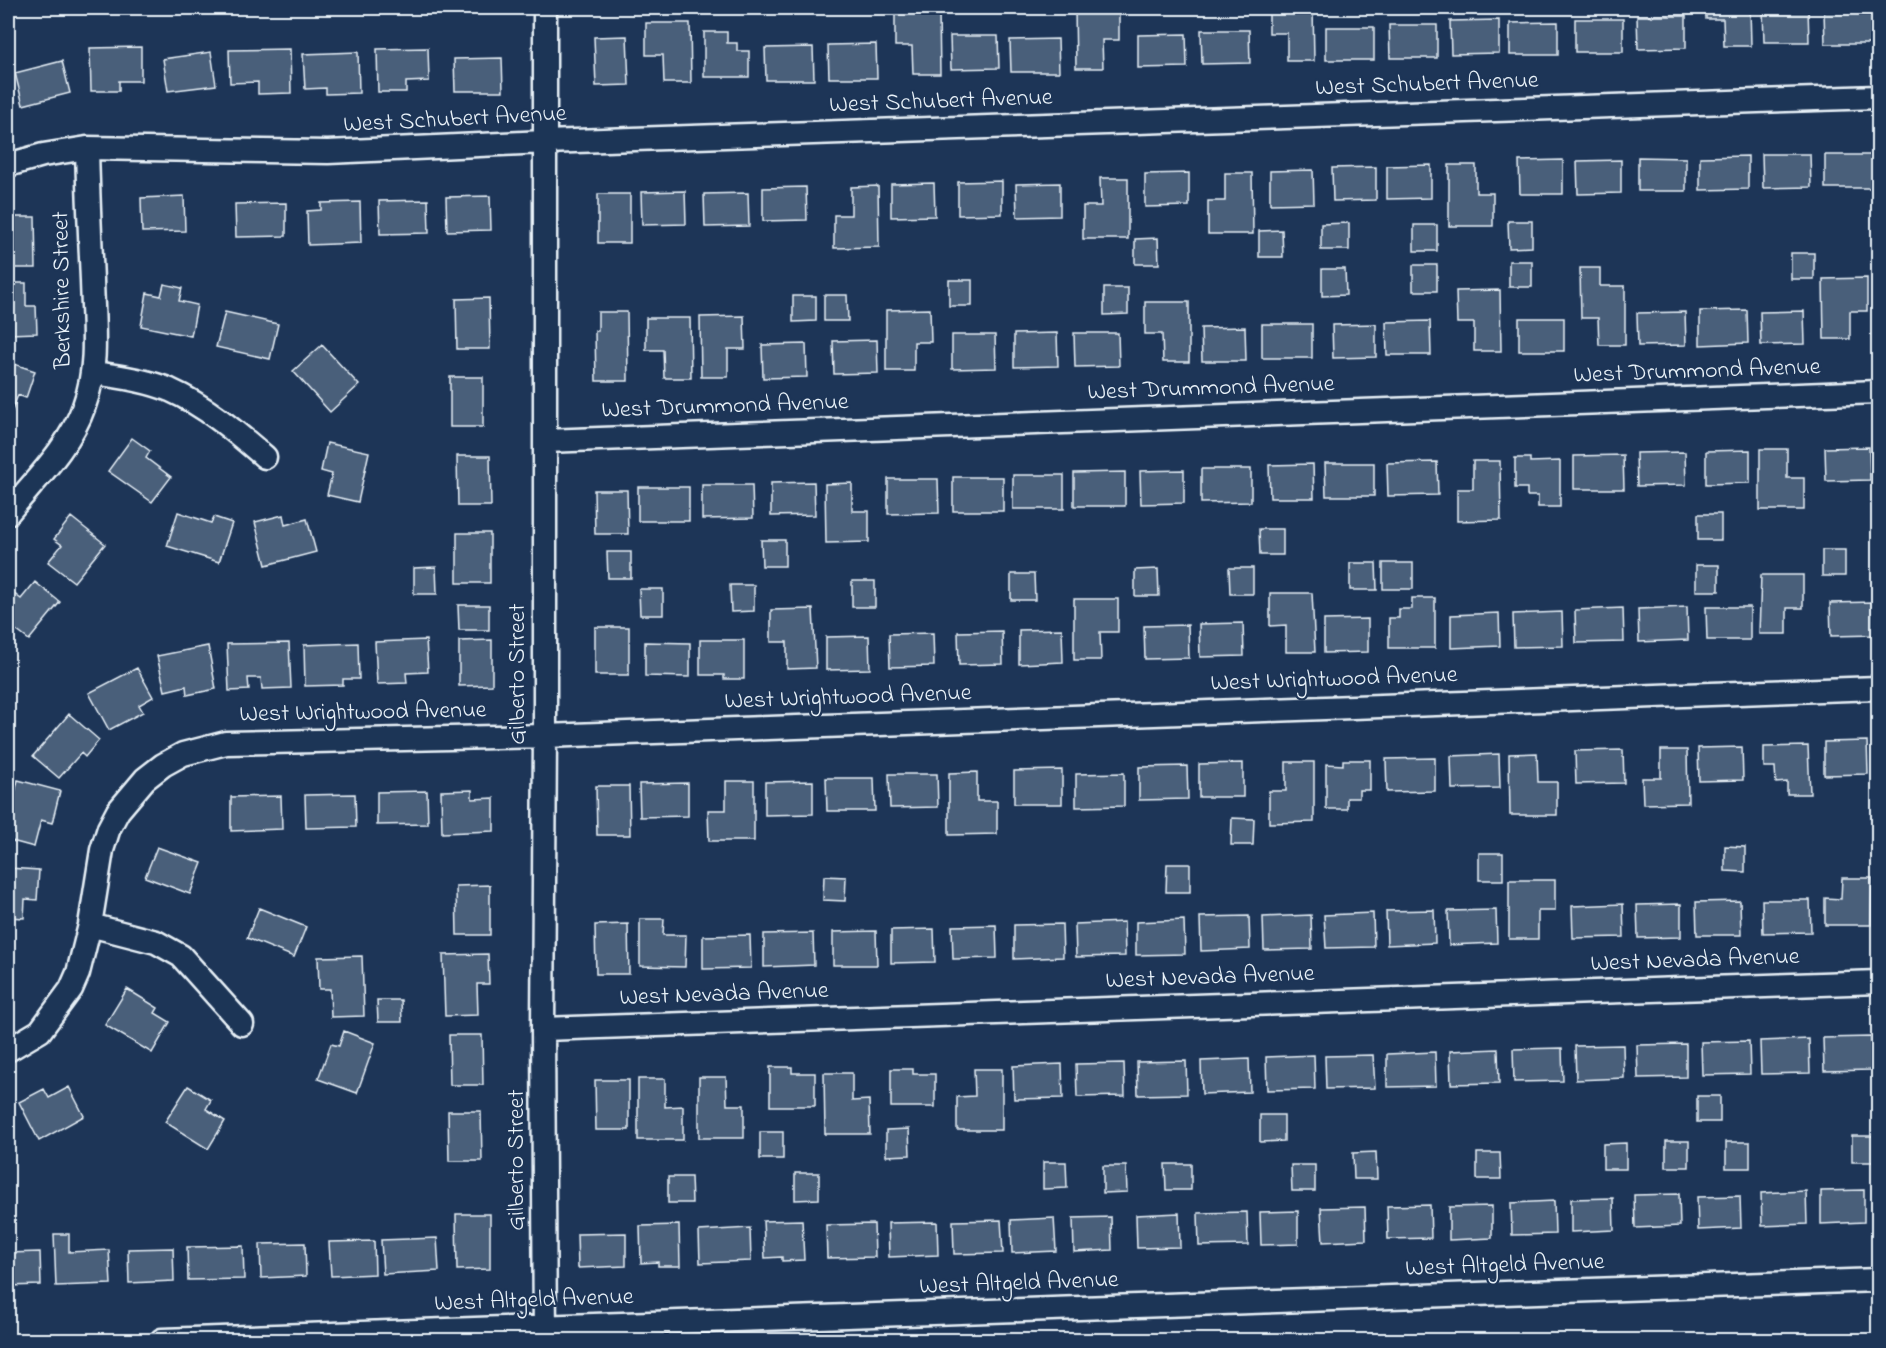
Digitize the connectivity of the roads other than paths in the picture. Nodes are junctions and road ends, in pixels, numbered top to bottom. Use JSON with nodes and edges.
{"nodes":[{"id":1,"x":545,"y":8,"type":"edge"},
{"id":2,"x":1878,"y":97,"type":"edge"},
{"id":3,"x":546,"y":142,"type":"junction"},
{"id":4,"x":87,"y":148,"type":"junction"},
{"id":5,"x":8,"y":165,"type":"edge"},
{"id":6,"x":93,"y":373,"type":"junction"},
{"id":7,"x":1878,"y":392,"type":"edge"},
{"id":8,"x":545,"y":441,"type":"junction"},
{"id":9,"x":265,"y":457,"type":"dead end"},
{"id":10,"x":8,"y":513,"type":"edge"},
{"id":11,"x":1878,"y":688,"type":"edge"},
{"id":12,"x":545,"y":736,"type":"junction"},
{"id":13,"x":90,"y":925,"type":"junction"},
{"id":14,"x":1878,"y":982,"type":"edge"},
{"id":15,"x":242,"y":1023,"type":"dead end"},
{"id":16,"x":543,"y":1029,"type":"junction"},
{"id":17,"x":8,"y":1050,"type":"edge"},
{"id":18,"x":1878,"y":1280,"type":"edge"},
{"id":19,"x":545,"y":1334,"type":"edge"},
{"id":20,"x":162,"y":1341,"type":"edge"}],
"edges":[{"from":1,"to":3,"type":"street","name":"Gilberto Street"},
{"from":2,"to":3,"type":"street","name":"West Schubert Avenue"},
{"from":3,"to":4,"type":"street","name":"West Schubert Avenue"},
{"from":3,"to":8,"type":"street","name":"Gilberto Street"},
{"from":4,"to":5,"type":"street","name":"West Schubert Avenue"},
{"from":4,"to":6,"type":"street","name":"Berkshire Street"},
{"from":6,"to":9,"type":"street"},
{"from":6,"to":10,"type":"street","name":"Berkshire Street"},
{"from":7,"to":8,"type":"street","name":"West Drummond Avenue"},
{"from":8,"to":12,"type":"street","name":"Gilberto Street"},
{"from":11,"to":12,"type":"street","name":"West Wrightwood Avenue"},
{"from":12,"to":13,"type":"street","name":"West Wrightwood Avenue"},
{"from":12,"to":16,"type":"street","name":"Gilberto Street"},
{"from":13,"to":15,"type":"street"},
{"from":13,"to":17,"type":"street","name":"West Wrightwood Avenue"},
{"from":14,"to":16,"type":"street","name":"West Nevada Avenue"},
{"from":16,"to":19,"type":"street","name":"Gilberto Street"},
{"from":18,"to":19,"type":"street","name":"West Altgeld Avenue"},
{"from":19,"to":20,"type":"street","name":"West Altgeld Avenue"}]}
